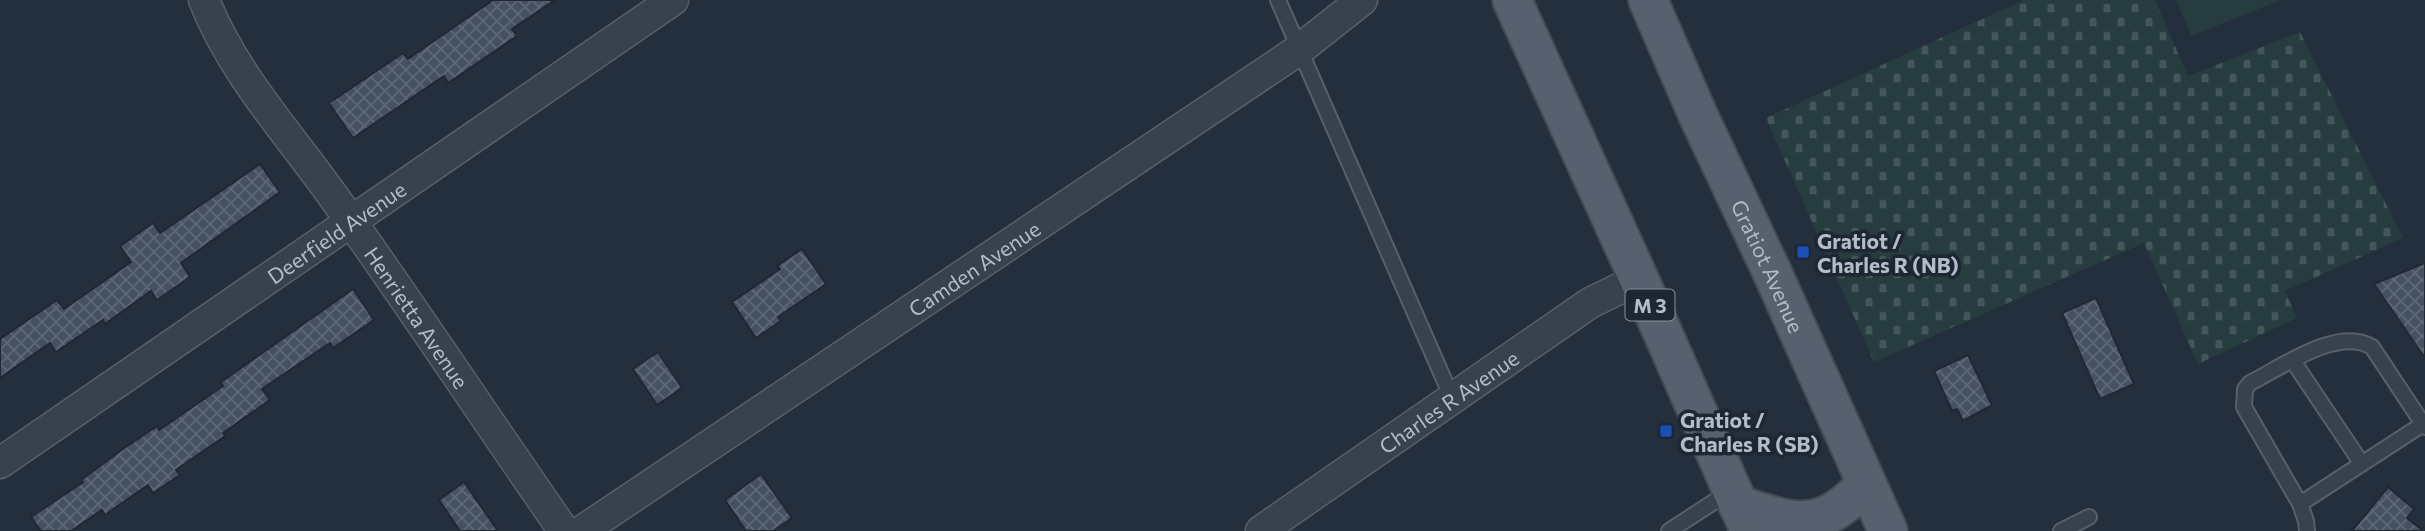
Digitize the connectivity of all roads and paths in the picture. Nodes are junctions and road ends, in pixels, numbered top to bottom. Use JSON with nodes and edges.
{"nodes":[{"id":1,"x":204,"y":0,"type":"edge"},
{"id":2,"x":673,"y":0,"type":"edge"},
{"id":3,"x":1278,"y":0,"type":"edge"},
{"id":4,"x":1362,"y":0,"type":"edge"},
{"id":5,"x":1511,"y":0,"type":"edge"},
{"id":6,"x":1648,"y":0,"type":"edge"},
{"id":7,"x":1300,"y":49,"type":"junction"},
{"id":8,"x":352,"y":222,"type":"junction"},
{"id":9,"x":1639,"y":279,"type":"junction"},
{"id":10,"x":2293,"y":361,"type":"junction"},
{"id":11,"x":1452,"y":398,"type":"junction"},
{"id":12,"x":2424,"y":425,"type":"edge"},
{"id":13,"x":0,"y":463,"type":"edge"},
{"id":14,"x":2362,"y":464,"type":"junction"},
{"id":15,"x":1867,"y":484,"type":"junction"},
{"id":16,"x":2300,"y":504,"type":"junction"},
{"id":17,"x":1740,"y":509,"type":"edge"},
{"id":18,"x":2090,"y":517,"type":"dead end"},
{"id":19,"x":564,"y":531,"type":"edge"},
{"id":20,"x":582,"y":531,"type":"edge"},
{"id":21,"x":1261,"y":531,"type":"edge"},
{"id":22,"x":1668,"y":531,"type":"edge"},
{"id":23,"x":1888,"y":531,"type":"edge"},
{"id":24,"x":2060,"y":531,"type":"edge"},
{"id":25,"x":2307,"y":531,"type":"edge"}],
"edges":[{"from":1,"to":8,"type":"street","name":"Henrietta Avenue"},
{"from":2,"to":8,"type":"street","name":"Deerfield Avenue"},
{"from":3,"to":7,"type":"lane"},
{"from":4,"to":7,"type":"street","name":"Camden Avenue"},
{"from":5,"to":9,"type":"main road","number":"M 3"},
{"from":6,"to":15,"type":"main road","name":"Gratiot Avenue"},
{"from":7,"to":11,"type":"lane"},
{"from":7,"to":20,"type":"street","name":"Camden Avenue"},
{"from":8,"to":13,"type":"street","name":"Deerfield Avenue"},
{"from":8,"to":19,"type":"street","name":"Henrietta Avenue"},
{"from":9,"to":11,"type":"street","name":"Charles R Avenue"},
{"from":9,"to":17,"type":"main road","number":"M 3"},
{"from":10,"to":12,"type":"lane"},
{"from":10,"to":14,"type":"lane"},
{"from":10,"to":16,"type":"lane"},
{"from":11,"to":21,"type":"street","name":"Charles R Avenue"},
{"from":12,"to":14,"type":"lane"},
{"from":14,"to":16,"type":"lane"},
{"from":15,"to":17,"type":"main road"},
{"from":15,"to":23,"type":"main road","name":"Gratiot Avenue"},
{"from":16,"to":25,"type":"lane"},
{"from":17,"to":22,"type":"lane"},
{"from":18,"to":24,"type":"lane"}]}
